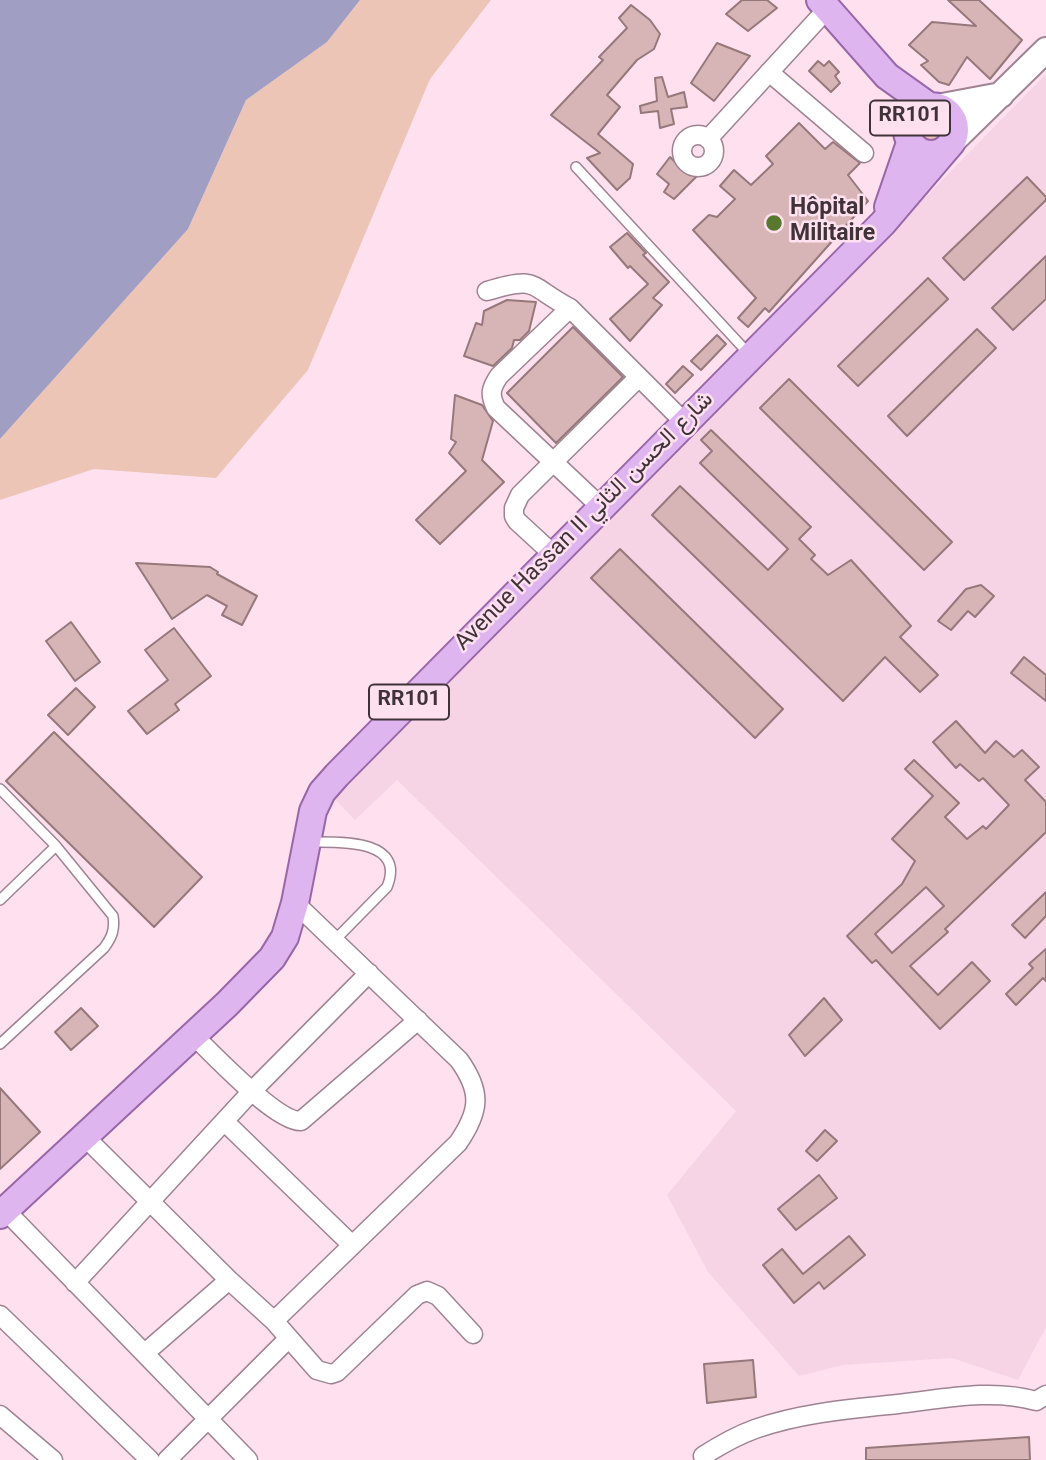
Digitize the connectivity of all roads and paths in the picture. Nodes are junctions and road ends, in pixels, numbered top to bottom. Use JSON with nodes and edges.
{"nodes":[{"id":1,"x":824,"y":4,"type":"edge"},
{"id":2,"x":1046,"y":50,"type":"edge"},
{"id":3,"x":769,"y":72,"type":"junction"},
{"id":4,"x":887,"y":76,"type":"junction"},
{"id":5,"x":1002,"y":95,"type":"junction"},
{"id":6,"x":933,"y":107,"type":"junction"},
{"id":7,"x":908,"y":138,"type":"junction"},
{"id":8,"x":708,"y":139,"type":"dead end"},
{"id":9,"x":949,"y":145,"type":"junction"},
{"id":10,"x":864,"y":153,"type":"dead end"},
{"id":11,"x":576,"y":167,"type":"dead end"},
{"id":12,"x":883,"y":223,"type":"junction"},
{"id":13,"x":487,"y":291,"type":"dead end"},
{"id":14,"x":570,"y":308,"type":"junction"},
{"id":15,"x":752,"y":357,"type":"junction"},
{"id":16,"x":638,"y":378,"type":"junction"},
{"id":17,"x":685,"y":423,"type":"junction"},
{"id":18,"x":551,"y":462,"type":"junction"},
{"id":19,"x":601,"y":507,"type":"junction"},
{"id":20,"x":554,"y":555,"type":"junction"},
{"id":21,"x":0,"y":789,"type":"edge"},
{"id":22,"x":306,"y":842,"type":"junction"},
{"id":23,"x":56,"y":846,"type":"junction"},
{"id":24,"x":0,"y":900,"type":"edge"},
{"id":25,"x":295,"y":903,"type":"junction"},
{"id":26,"x":334,"y":941,"type":"junction"},
{"id":27,"x":369,"y":974,"type":"junction"},
{"id":28,"x":418,"y":1020,"type":"junction"},
{"id":29,"x":193,"y":1035,"type":"junction"},
{"id":30,"x":0,"y":1044,"type":"edge"},
{"id":31,"x":252,"y":1091,"type":"junction"},
{"id":32,"x":225,"y":1122,"type":"junction"},
{"id":33,"x":84,"y":1136,"type":"junction"},
{"id":34,"x":148,"y":1202,"type":"junction"},
{"id":35,"x":2,"y":1212,"type":"edge"},
{"id":36,"x":352,"y":1245,"type":"junction"},
{"id":37,"x":229,"y":1280,"type":"junction"},
{"id":38,"x":75,"y":1283,"type":"junction"},
{"id":39,"x":0,"y":1315,"type":"edge"},
{"id":40,"x":274,"y":1321,"type":"junction"},
{"id":41,"x":474,"y":1334,"type":"dead end"},
{"id":42,"x":289,"y":1338,"type":"junction"},
{"id":43,"x":145,"y":1353,"type":"junction"},
{"id":44,"x":1046,"y":1395,"type":"edge"},
{"id":45,"x":0,"y":1415,"type":"edge"},
{"id":46,"x":209,"y":1419,"type":"junction"},
{"id":47,"x":703,"y":1459,"type":"edge"},
{"id":48,"x":53,"y":1460,"type":"edge"},
{"id":49,"x":150,"y":1460,"type":"edge"},
{"id":50,"x":167,"y":1460,"type":"edge"},
{"id":51,"x":248,"y":1460,"type":"edge"}],
"edges":[{"from":1,"to":3,"type":"street"},
{"from":1,"to":4,"type":"main road","number":"RR101"},
{"from":2,"to":5,"type":"main road"},
{"from":3,"to":8,"type":"street"},
{"from":3,"to":10,"type":"street"},
{"from":4,"to":6,"type":"main road","number":"RR101"},
{"from":4,"to":7,"type":"main road","number":"RR101"},
{"from":5,"to":6,"type":"main road"},
{"from":5,"to":9,"type":"main road"},
{"from":6,"to":7,"type":"main road","number":"RR101"},
{"from":6,"to":9,"type":"main road","number":"RR101"},
{"from":7,"to":9,"type":"main road","number":"RR101"},
{"from":7,"to":12,"type":"main road","name":"Avenue Hassan II شارع الحسن الثاني","number":"RR101"},
{"from":9,"to":12,"type":"main road","name":"Avenue Hassan II شارع الحسن الثاني","number":"RR101"},
{"from":11,"to":15,"type":"lane"},
{"from":12,"to":15,"type":"main road","name":"Avenue Hassan II شارع الحسن الثاني","number":"RR101"},
{"from":13,"to":14,"type":"street"},
{"from":14,"to":16,"type":"street"},
{"from":14,"to":18,"type":"street"},
{"from":15,"to":17,"type":"main road","name":"Avenue Hassan II شارع الحسن الثاني","number":"RR101"},
{"from":16,"to":17,"type":"street"},
{"from":16,"to":18,"type":"street"},
{"from":17,"to":19,"type":"main road","name":"Avenue Hassan II شارع الحسن الثاني","number":"RR101"},
{"from":18,"to":19,"type":"street"},
{"from":18,"to":20,"type":"street"},
{"from":19,"to":20,"type":"main road","name":"Avenue Hassan II شارع الحسن الثاني","number":"RR101"},
{"from":20,"to":22,"type":"main road","name":"Avenue Hassan II شارع الحسن الثاني","number":"RR101"},
{"from":21,"to":23,"type":"lane"},
{"from":22,"to":25,"type":"main road","name":"Avenue Hassan II شارع الحسن الثاني","number":"RR101"},
{"from":22,"to":26,"type":"lane"},
{"from":23,"to":24,"type":"lane"},
{"from":23,"to":30,"type":"lane"},
{"from":25,"to":26,"type":"street"},
{"from":25,"to":29,"type":"main road","name":"Avenue Hassan II شارع الحسن الثاني","number":"RR101"},
{"from":26,"to":27,"type":"street"},
{"from":27,"to":28,"type":"street"},
{"from":27,"to":31,"type":"street"},
{"from":28,"to":31,"type":"street"},
{"from":28,"to":36,"type":"street"},
{"from":29,"to":31,"type":"street"},
{"from":29,"to":33,"type":"main road","name":"Avenue Hassan II شارع الحسن الثاني","number":"RR101"},
{"from":31,"to":32,"type":"street"},
{"from":32,"to":34,"type":"street"},
{"from":32,"to":36,"type":"street"},
{"from":33,"to":34,"type":"street"},
{"from":33,"to":35,"type":"main road","name":"Avenue Hassan II شارع الحسن الثاني","number":"RR101"},
{"from":34,"to":37,"type":"street"},
{"from":34,"to":38,"type":"street"},
{"from":35,"to":38,"type":"street"},
{"from":36,"to":40,"type":"street"},
{"from":37,"to":40,"type":"street"},
{"from":37,"to":43,"type":"street"},
{"from":38,"to":43,"type":"street"},
{"from":39,"to":49,"type":"street"},
{"from":40,"to":42,"type":"street"},
{"from":41,"to":42,"type":"street"},
{"from":42,"to":46,"type":"street"},
{"from":43,"to":46,"type":"street"},
{"from":44,"to":47,"type":"street"},
{"from":45,"to":48,"type":"street"},
{"from":46,"to":50,"type":"street"},
{"from":46,"to":51,"type":"street"}]}
